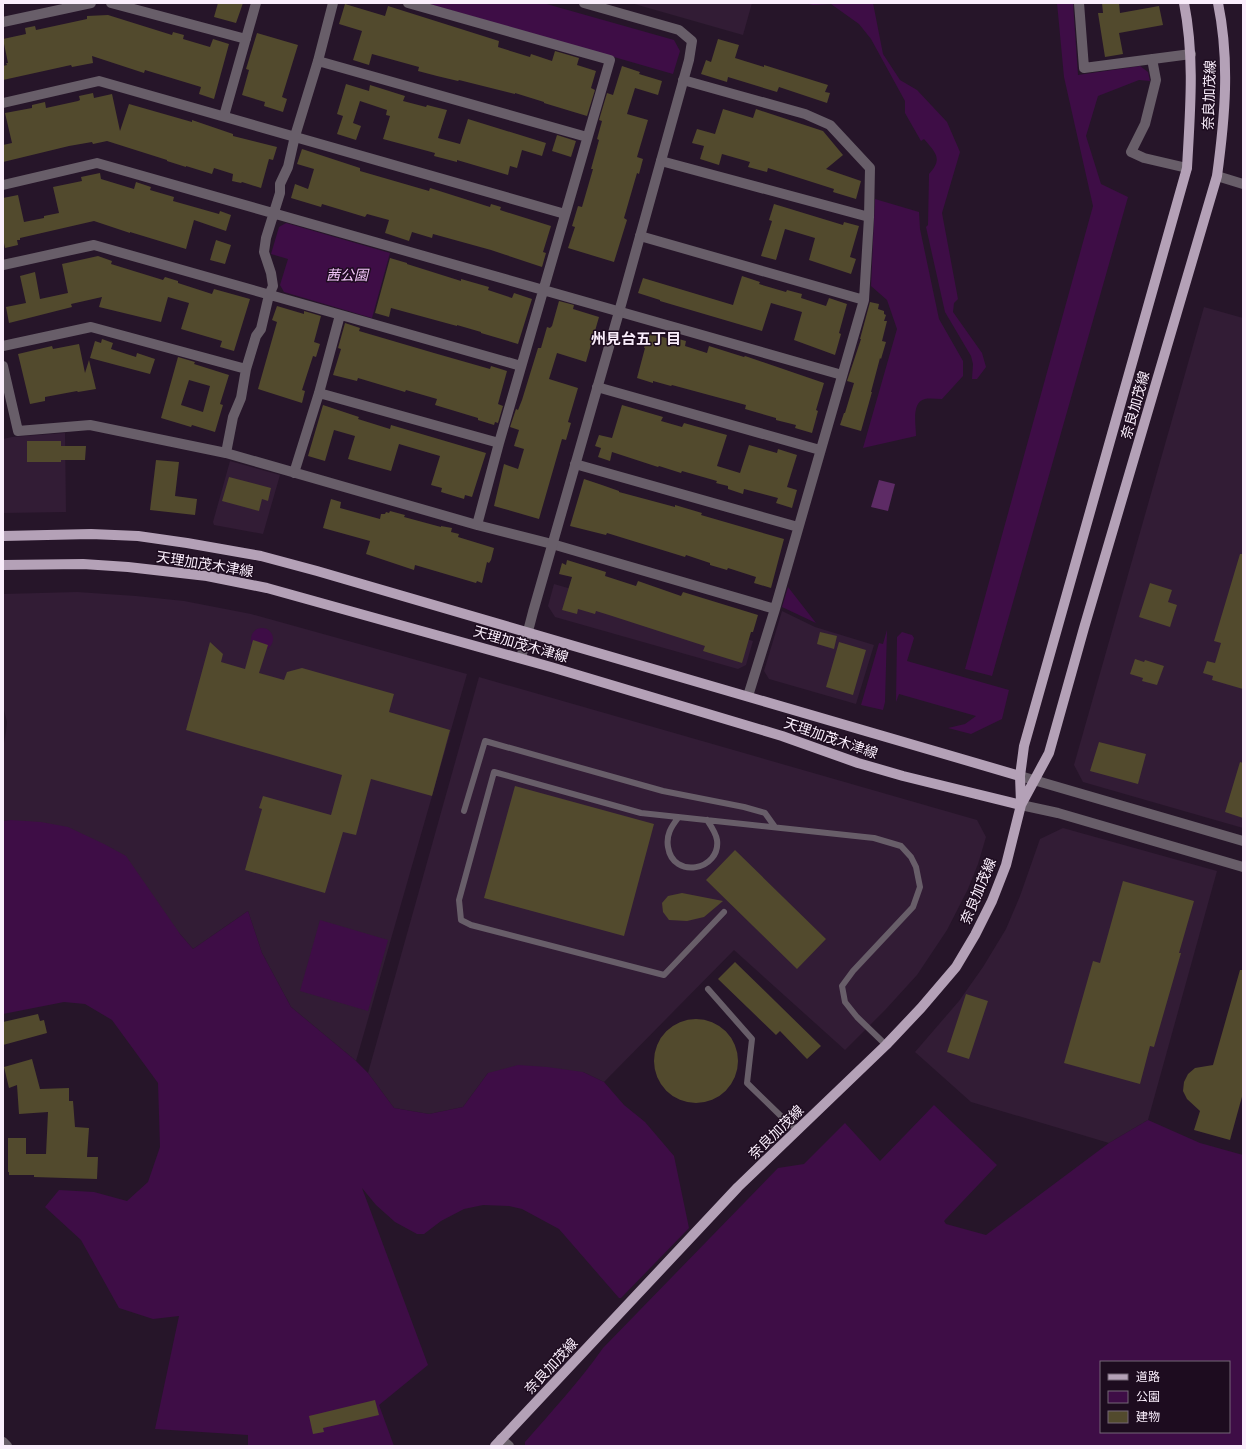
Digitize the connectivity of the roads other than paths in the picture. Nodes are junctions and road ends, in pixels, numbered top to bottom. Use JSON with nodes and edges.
{"nodes":[{"id":1,"x":91,"y":3,"type":"edge"},
{"id":2,"x":111,"y":3,"type":"edge"},
{"id":3,"x":256,"y":3,"type":"edge"},
{"id":4,"x":333,"y":3,"type":"edge"},
{"id":5,"x":408,"y":3,"type":"edge"},
{"id":6,"x":584,"y":3,"type":"edge"},
{"id":7,"x":1080,"y":3,"type":"edge"},
{"id":8,"x":1184,"y":3,"type":"edge"},
{"id":9,"x":1218,"y":3,"type":"edge"},
{"id":10,"x":3,"y":22,"type":"edge"},
{"id":11,"x":246,"y":39,"type":"junction"},
{"id":12,"x":1191,"y":54,"type":"junction"},
{"id":13,"x":1152,"y":59,"type":"junction"},
{"id":14,"x":318,"y":61,"type":"junction"},
{"id":15,"x":683,"y":80,"type":"junction"},
{"id":16,"x":3,"y":103,"type":"edge"},
{"id":17,"x":224,"y":116,"type":"junction"},
{"id":18,"x":295,"y":136,"type":"junction"},
{"id":19,"x":588,"y":137,"type":"junction"},
{"id":20,"x":661,"y":161,"type":"junction"},
{"id":21,"x":1187,"y":168,"type":"junction"},
{"id":22,"x":1217,"y":176,"type":"junction"},
{"id":23,"x":1243,"y":184,"type":"edge"},
{"id":24,"x":3,"y":185,"type":"edge"},
{"id":25,"x":274,"y":213,"type":"junction"},
{"id":26,"x":566,"y":214,"type":"junction"},
{"id":27,"x":869,"y":217,"type":"junction"},
{"id":28,"x":640,"y":236,"type":"junction"},
{"id":29,"x":3,"y":265,"type":"edge"},
{"id":30,"x":543,"y":290,"type":"junction"},
{"id":31,"x":269,"y":295,"type":"junction"},
{"id":32,"x":864,"y":300,"type":"junction"},
{"id":33,"x":619,"y":312,"type":"junction"},
{"id":34,"x":340,"y":315,"type":"junction"},
{"id":35,"x":3,"y":346,"type":"edge"},
{"id":36,"x":3,"y":366,"type":"edge"},
{"id":37,"x":521,"y":366,"type":"junction"},
{"id":38,"x":246,"y":369,"type":"junction"},
{"id":39,"x":842,"y":375,"type":"junction"},
{"id":40,"x":597,"y":387,"type":"junction"},
{"id":41,"x":319,"y":393,"type":"junction"},
{"id":42,"x":499,"y":443,"type":"junction"},
{"id":43,"x":820,"y":450,"type":"junction"},
{"id":44,"x":226,"y":453,"type":"junction"},
{"id":45,"x":575,"y":464,"type":"junction"},
{"id":46,"x":294,"y":473,"type":"junction"},
{"id":47,"x":477,"y":525,"type":"junction"},
{"id":48,"x":798,"y":527,"type":"junction"},
{"id":49,"x":3,"y":536,"type":"edge"},
{"id":50,"x":552,"y":544,"type":"junction"},
{"id":51,"x":3,"y":565,"type":"edge"},
{"id":52,"x":775,"y":609,"type":"junction"},
{"id":53,"x":528,"y":632,"type":"junction"},
{"id":54,"x":521,"y":658,"type":"junction"},
{"id":55,"x":748,"y":696,"type":"junction"},
{"id":56,"x":1020,"y":776,"type":"junction"},
{"id":57,"x":1033,"y":780,"type":"junction"},
{"id":58,"x":1021,"y":805,"type":"junction"},
{"id":59,"x":464,"y":811,"type":"dead end"},
{"id":60,"x":678,"y":818,"type":"junction"},
{"id":61,"x":708,"y":820,"type":"junction"},
{"id":62,"x":775,"y":827,"type":"junction"},
{"id":63,"x":1243,"y":841,"type":"edge"},
{"id":64,"x":1243,"y":868,"type":"edge"},
{"id":65,"x":724,"y":912,"type":"dead end"},
{"id":66,"x":708,"y":989,"type":"dead end"},
{"id":67,"x":886,"y":1045,"type":"junction"},
{"id":68,"x":798,"y":1130,"type":"junction"},
{"id":69,"x":3,"y":1442,"type":"edge"},
{"id":70,"x":502,"y":1444,"type":"edge"},
{"id":71,"x":7,"y":1446,"type":"edge"}],
"edges":[{"from":1,"to":10,"type":"street"},
{"from":2,"to":11,"type":"street"},
{"from":3,"to":11,"type":"street"},
{"from":4,"to":14,"type":"street"},
{"from":5,"to":19,"type":"street"},
{"from":6,"to":15,"type":"street"},
{"from":7,"to":13,"type":"street"},
{"from":8,"to":12,"type":"main road","name":"奈良加茂線"},
{"from":9,"to":22,"type":"main road","name":"奈良加茂線"},
{"from":11,"to":17,"type":"street"},
{"from":12,"to":13,"type":"street"},
{"from":12,"to":21,"type":"main road","name":"奈良加茂線"},
{"from":13,"to":21,"type":"street"},
{"from":14,"to":18,"type":"street"},
{"from":14,"to":19,"type":"street"},
{"from":15,"to":20,"type":"street"},
{"from":15,"to":27,"type":"street"},
{"from":16,"to":17,"type":"street"},
{"from":17,"to":18,"type":"street"},
{"from":18,"to":25,"type":"street"},
{"from":18,"to":26,"type":"street"},
{"from":19,"to":26,"type":"street"},
{"from":20,"to":27,"type":"street"},
{"from":20,"to":28,"type":"street"},
{"from":21,"to":56,"type":"main road","name":"奈良加茂線"},
{"from":22,"to":23,"type":"street"},
{"from":22,"to":57,"type":"main road","name":"奈良加茂線"},
{"from":24,"to":25,"type":"street"},
{"from":25,"to":30,"type":"street"},
{"from":25,"to":31,"type":"street"},
{"from":26,"to":30,"type":"street"},
{"from":27,"to":32,"type":"street"},
{"from":28,"to":32,"type":"street"},
{"from":28,"to":33,"type":"street"},
{"from":29,"to":31,"type":"street"},
{"from":30,"to":33,"type":"street"},
{"from":30,"to":37,"type":"street"},
{"from":31,"to":34,"type":"street"},
{"from":31,"to":38,"type":"street"},
{"from":32,"to":39,"type":"street"},
{"from":33,"to":39,"type":"street"},
{"from":33,"to":40,"type":"street"},
{"from":34,"to":37,"type":"street"},
{"from":34,"to":41,"type":"street"},
{"from":35,"to":38,"type":"street"},
{"from":36,"to":44,"type":"street"},
{"from":37,"to":42,"type":"street"},
{"from":38,"to":44,"type":"street"},
{"from":39,"to":43,"type":"street"},
{"from":40,"to":43,"type":"street"},
{"from":40,"to":45,"type":"street"},
{"from":41,"to":42,"type":"street"},
{"from":41,"to":46,"type":"street"},
{"from":42,"to":47,"type":"street"},
{"from":43,"to":48,"type":"street"},
{"from":44,"to":46,"type":"street"},
{"from":45,"to":48,"type":"street"},
{"from":45,"to":50,"type":"street"},
{"from":46,"to":47,"type":"street"},
{"from":47,"to":50,"type":"street"},
{"from":48,"to":52,"type":"street"},
{"from":49,"to":53,"type":"main road","name":"天理加茂木津線"},
{"from":50,"to":52,"type":"street"},
{"from":50,"to":53,"type":"street"},
{"from":51,"to":54,"type":"main road","name":"天理加茂木津線"},
{"from":52,"to":55,"type":"street"},
{"from":53,"to":54,"type":"street"},
{"from":53,"to":55,"type":"main road","name":"天理加茂木津線"},
{"from":54,"to":58,"type":"main road","name":"天理加茂木津線"},
{"from":55,"to":56,"type":"main road","name":"天理加茂木津線"},
{"from":56,"to":57,"type":"street"},
{"from":56,"to":58,"type":"main road","name":"奈良加茂線"},
{"from":57,"to":58,"type":"main road","name":"奈良加茂線"},
{"from":57,"to":63,"type":"street"},
{"from":58,"to":64,"type":"street"},
{"from":58,"to":67,"type":"main road","name":"奈良加茂線"},
{"from":59,"to":62,"type":"lane"},
{"from":60,"to":61,"type":"lane"},
{"from":60,"to":61,"type":"lane"},
{"from":60,"to":65,"type":"lane"},
{"from":61,"to":62,"type":"lane"},
{"from":62,"to":67,"type":"lane"},
{"from":66,"to":68,"type":"lane"},
{"from":67,"to":68,"type":"main road","name":"奈良加茂線"},
{"from":68,"to":70,"type":"main road","name":"奈良加茂線"},
{"from":69,"to":71,"type":"street"}]}
